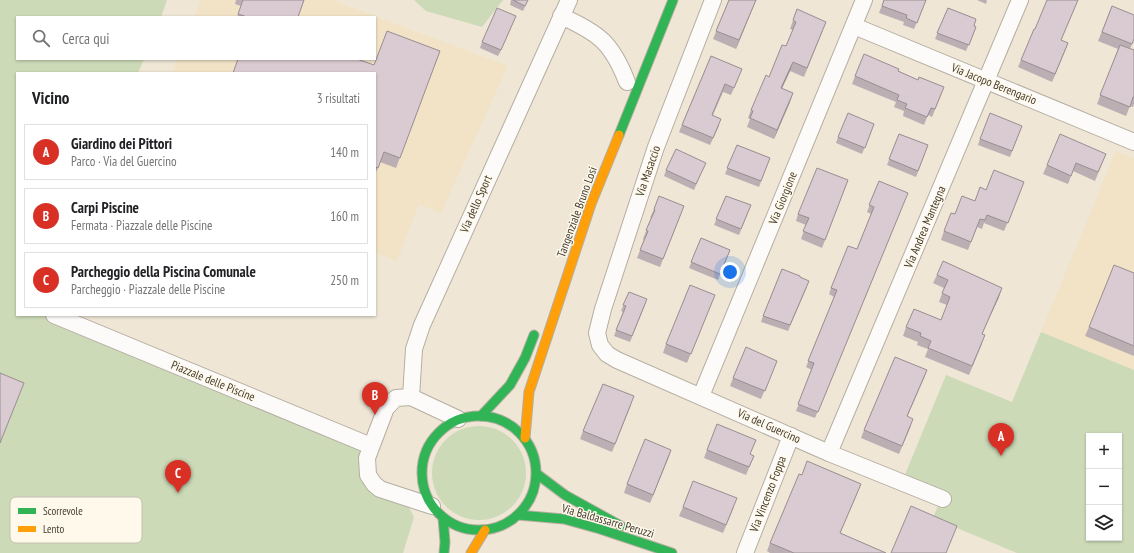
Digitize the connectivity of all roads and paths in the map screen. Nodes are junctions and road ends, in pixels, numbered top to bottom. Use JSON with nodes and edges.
{"nodes":[{"id":1,"x":569,"y":0,"type":"edge"},
{"id":2,"x":673,"y":0,"type":"edge"},
{"id":3,"x":712,"y":0,"type":"edge"},
{"id":4,"x":864,"y":0,"type":"edge"},
{"id":5,"x":1020,"y":0,"type":"edge"},
{"id":6,"x":561,"y":16,"type":"junction"},
{"id":7,"x":854,"y":26,"type":"junction"},
{"id":8,"x":628,"y":80,"type":"dead end"},
{"id":9,"x":986,"y":81,"type":"junction"},
{"id":10,"x":1134,"y":142,"type":"edge"},
{"id":11,"x":56,"y":316,"type":"edge"},
{"id":12,"x":537,"y":328,"type":"dead end"},
{"id":13,"x":600,"y":345,"type":"joint"},
{"id":14,"x":701,"y":396,"type":"junction"},
{"id":15,"x":411,"y":397,"type":"junction"},
{"id":16,"x":481,"y":416,"type":"junction"},
{"id":17,"x":458,"y":419,"type":"junction"},
{"id":18,"x":791,"y":436,"type":"junction"},
{"id":19,"x":525,"y":438,"type":"junction"},
{"id":20,"x":371,"y":446,"type":"junction"},
{"id":21,"x":829,"y":453,"type":"junction"},
{"id":22,"x":538,"y":474,"type":"junction"},
{"id":23,"x":943,"y":499,"type":"dead end"},
{"id":24,"x":432,"y":506,"type":"junction"},
{"id":25,"x":518,"y":515,"type":"junction"},
{"id":26,"x":443,"y":518,"type":"junction"},
{"id":27,"x":485,"y":530,"type":"junction"},
{"id":28,"x":670,"y":552,"type":"edge"},
{"id":29,"x":444,"y":553,"type":"edge"},
{"id":30,"x":471,"y":553,"type":"edge"},
{"id":31,"x":745,"y":553,"type":"edge"}],
"edges":[{"from":1,"to":6,"type":"street","name":"Via dello Sport"},
{"from":2,"to":19,"type":"main road","name":"Tangenziale Bruno Losi"},
{"from":3,"to":13,"type":"street","name":"Via Masaccio"},
{"from":4,"to":7,"type":"street","name":"Via Giorgione"},
{"from":5,"to":9,"type":"street","name":"Via Andrea Mantegna"},
{"from":6,"to":8,"type":"street"},
{"from":6,"to":15,"type":"street","name":"Via dello Sport"},
{"from":7,"to":9,"type":"street","name":"Via Jacopo Berengario"},
{"from":7,"to":14,"type":"street","name":"Via Giorgione"},
{"from":9,"to":10,"type":"street","name":"Via Jacopo Berengario"},
{"from":9,"to":21,"type":"street","name":"Via Andrea Mantegna"},
{"from":11,"to":20,"type":"street","name":"Piazzale delle Piscine"},
{"from":12,"to":16,"type":"main road"},
{"from":13,"to":14,"type":"street","name":"Via del Guercino"},
{"from":14,"to":18,"type":"street","name":"Via del Guercino"},
{"from":15,"to":17,"type":"street"},
{"from":15,"to":20,"type":"street"},
{"from":16,"to":17,"type":"main road"},
{"from":16,"to":19,"type":"main road"},
{"from":17,"to":24,"type":"main road"},
{"from":18,"to":21,"type":"street","name":"Via del Guercino"},
{"from":18,"to":31,"type":"street","name":"Via Vincenzo Foppa"},
{"from":19,"to":22,"type":"main road"},
{"from":20,"to":24,"type":"street"},
{"from":21,"to":23,"type":"street","name":"Via del Guercino"},
{"from":22,"to":25,"type":"main road"},
{"from":22,"to":28,"type":"main road","name":"Via Baldassarre Peruzzi"},
{"from":24,"to":26,"type":"main road"},
{"from":25,"to":27,"type":"main road"},
{"from":25,"to":28,"type":"main road","name":"Via Baldassarre Peruzzi"},
{"from":26,"to":27,"type":"main road"},
{"from":26,"to":29,"type":"main road"},
{"from":27,"to":30,"type":"main road"}]}
